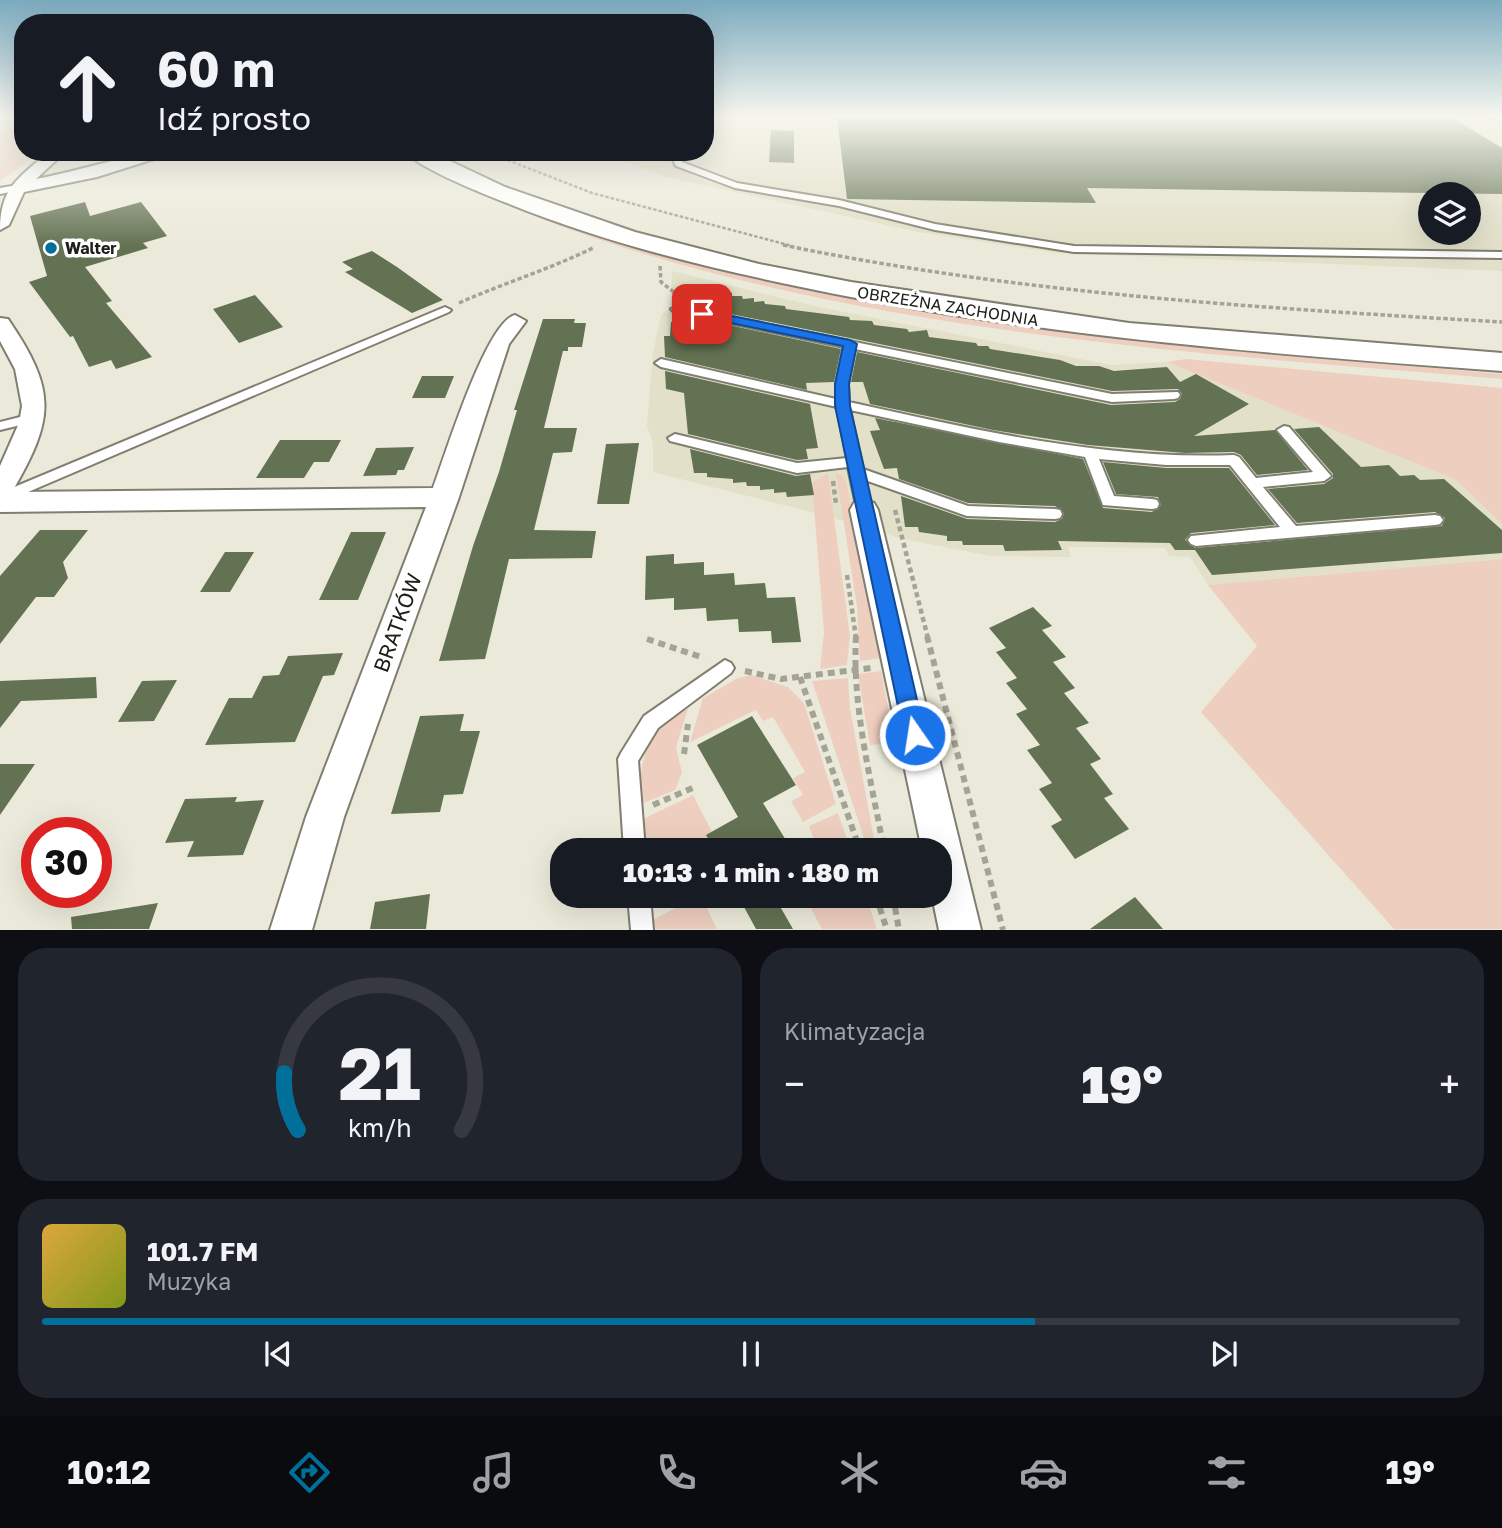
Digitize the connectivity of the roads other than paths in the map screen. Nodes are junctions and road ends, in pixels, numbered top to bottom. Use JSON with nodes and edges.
{"nodes":[{"id":1,"x":46,"y":161,"type":"edge"},
{"id":2,"x":135,"y":161,"type":"edge"},
{"id":3,"x":435,"y":161,"type":"edge"},
{"id":4,"x":480,"y":161,"type":"edge"},
{"id":5,"x":678,"y":161,"type":"edge"},
{"id":6,"x":9,"y":190,"type":"edge"},
{"id":7,"x":0,"y":225,"type":"edge"},
{"id":8,"x":1502,"y":255,"type":"edge"},
{"id":9,"x":677,"y":309,"type":"dead end"},
{"id":10,"x":445,"y":310,"type":"road end"},
{"id":11,"x":515,"y":321,"type":"dead end"},
{"id":12,"x":0,"y":324,"type":"edge"},
{"id":13,"x":1502,"y":339,"type":"edge"},
{"id":14,"x":850,"y":344,"type":"junction"},
{"id":15,"x":1502,"y":362,"type":"edge"},
{"id":16,"x":661,"y":363,"type":"dead end"},
{"id":17,"x":1174,"y":395,"type":"dead end"},
{"id":18,"x":843,"y":406,"type":"junction"},
{"id":19,"x":32,"y":418,"type":"junction"},
{"id":20,"x":0,"y":426,"type":"edge"},
{"id":21,"x":1284,"y":430,"type":"dead end"},
{"id":22,"x":675,"y":438,"type":"dead end"},
{"id":23,"x":1090,"y":453,"type":"junction"},
{"id":24,"x":855,"y":467,"type":"junction"},
{"id":25,"x":1252,"y":483,"type":"junction"},
{"id":26,"x":0,"y":489,"type":"edge"},
{"id":27,"x":445,"y":497,"type":"junction"},
{"id":28,"x":0,"y":501,"type":"edge"},
{"id":29,"x":1152,"y":504,"type":"dead end"},
{"id":30,"x":865,"y":508,"type":"joint"},
{"id":31,"x":1055,"y":514,"type":"dead end"},
{"id":32,"x":1435,"y":520,"type":"dead end"},
{"id":33,"x":1292,"y":531,"type":"junction"},
{"id":34,"x":1196,"y":540,"type":"dead end"},
{"id":35,"x":725,"y":668,"type":"road end"},
{"id":36,"x":633,"y":838,"type":"edge"},
{"id":37,"x":640,"y":908,"type":"edge"},
{"id":38,"x":291,"y":929,"type":"edge"},
{"id":39,"x":642,"y":929,"type":"edge"},
{"id":40,"x":960,"y":929,"type":"edge"}],
"edges":[{"from":1,"to":6,"type":"street"},
{"from":2,"to":6,"type":"street"},
{"from":3,"to":15,"type":"street","name":"OBRZEŻNA ZACHODNIA"},
{"from":4,"to":13,"type":"street","name":"OBRZEŻNA ZACHODNIA"},
{"from":5,"to":8,"type":"lane"},
{"from":6,"to":7,"type":"street"},
{"from":9,"to":14,"type":"lane"},
{"from":10,"to":28,"type":"lane"},
{"from":11,"to":27,"type":"street","name":"BRATKÓW"},
{"from":12,"to":19,"type":"street"},
{"from":14,"to":17,"type":"lane"},
{"from":14,"to":18,"type":"lane"},
{"from":16,"to":18,"type":"lane"},
{"from":18,"to":23,"type":"lane"},
{"from":18,"to":24,"type":"lane"},
{"from":19,"to":20,"type":"lane"},
{"from":19,"to":26,"type":"street"},
{"from":21,"to":25,"type":"lane"},
{"from":22,"to":24,"type":"lane"},
{"from":23,"to":25,"type":"lane"},
{"from":23,"to":29,"type":"lane"},
{"from":24,"to":30,"type":"lane"},
{"from":24,"to":31,"type":"lane"},
{"from":25,"to":33,"type":"lane"},
{"from":27,"to":28,"type":"street"},
{"from":27,"to":38,"type":"street","name":"BRATKÓW"},
{"from":30,"to":40,"type":"street"},
{"from":32,"to":33,"type":"lane"},
{"from":33,"to":34,"type":"lane"},
{"from":35,"to":36,"type":"lane"},
{"from":37,"to":39,"type":"lane"}]}
